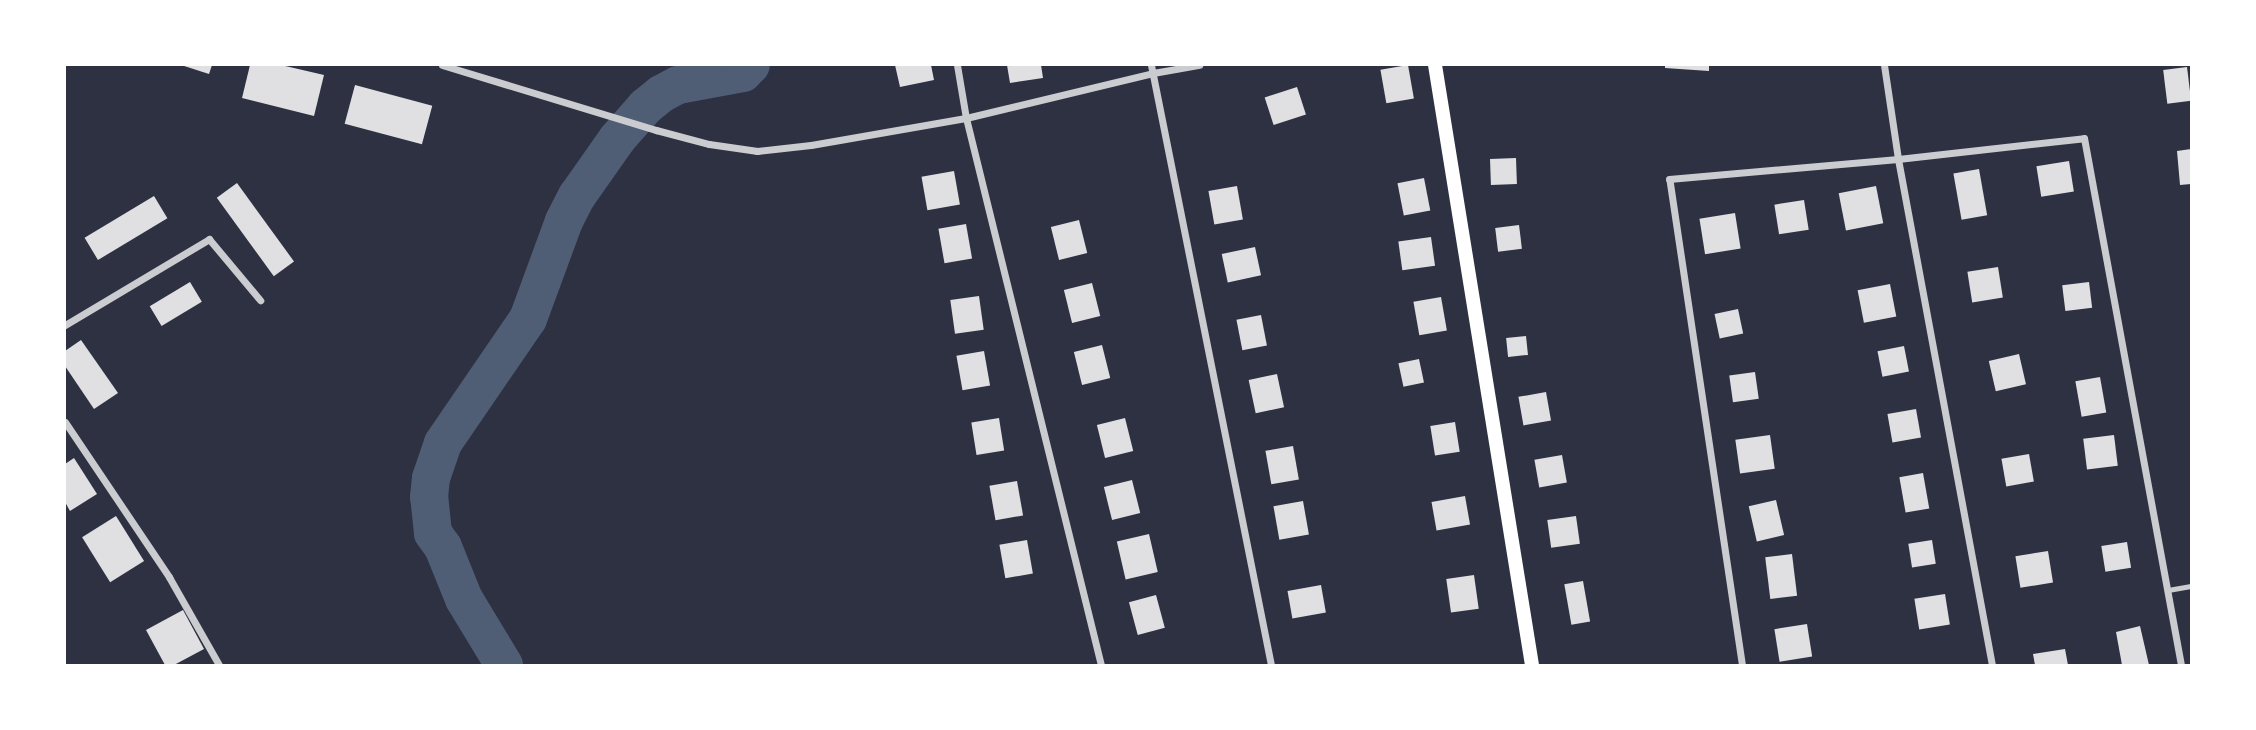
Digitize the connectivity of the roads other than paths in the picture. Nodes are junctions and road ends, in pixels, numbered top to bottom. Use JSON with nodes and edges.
{"nodes":[{"id":1,"x":442,"y":65,"type":"edge"},
{"id":2,"x":957,"y":65,"type":"edge"},
{"id":3,"x":1199,"y":65,"type":"edge"},
{"id":4,"x":1435,"y":65,"type":"edge"},
{"id":5,"x":1884,"y":65,"type":"edge"},
{"id":6,"x":1152,"y":69,"type":"edge"},
{"id":7,"x":966,"y":118,"type":"junction"},
{"id":8,"x":1898,"y":159,"type":"junction"},
{"id":9,"x":260,"y":300,"type":"dead end"},
{"id":10,"x":65,"y":325,"type":"edge"},
{"id":11,"x":65,"y":422,"type":"edge"},
{"id":12,"x":2191,"y":586,"type":"edge"},
{"id":13,"x":2168,"y":590,"type":"junction"},
{"id":14,"x":219,"y":665,"type":"edge"},
{"id":15,"x":1101,"y":665,"type":"edge"},
{"id":16,"x":1271,"y":665,"type":"edge"},
{"id":17,"x":1532,"y":665,"type":"edge"},
{"id":18,"x":1742,"y":665,"type":"edge"},
{"id":19,"x":1992,"y":665,"type":"edge"},
{"id":20,"x":2181,"y":665,"type":"edge"}],
"edges":[{"from":1,"to":7,"type":"street"},
{"from":2,"to":7,"type":"street"},
{"from":3,"to":6,"type":"street"},
{"from":4,"to":17,"type":"main road"},
{"from":5,"to":8,"type":"street"},
{"from":6,"to":7,"type":"street"},
{"from":6,"to":16,"type":"street"},
{"from":7,"to":15,"type":"street"},
{"from":8,"to":13,"type":"street"},
{"from":8,"to":18,"type":"street"},
{"from":8,"to":19,"type":"street"},
{"from":9,"to":10,"type":"street"},
{"from":11,"to":14,"type":"street"},
{"from":12,"to":13,"type":"lane"},
{"from":13,"to":20,"type":"street"}]}
